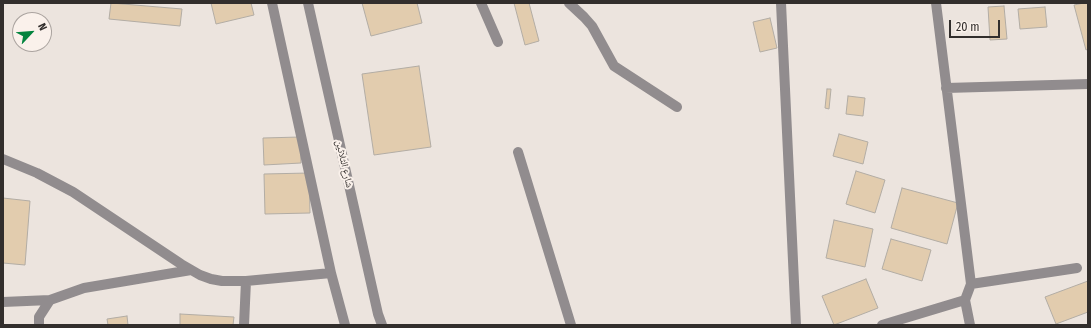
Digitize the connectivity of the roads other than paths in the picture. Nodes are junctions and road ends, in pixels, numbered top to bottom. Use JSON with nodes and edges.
{"nodes":[{"id":1,"x":272,"y":3,"type":"edge"},
{"id":2,"x":308,"y":3,"type":"edge"},
{"id":3,"x":481,"y":3,"type":"edge"},
{"id":4,"x":569,"y":3,"type":"edge"},
{"id":5,"x":781,"y":3,"type":"edge"},
{"id":6,"x":936,"y":3,"type":"edge"},
{"id":7,"x":498,"y":42,"type":"dead end"},
{"id":8,"x":1088,"y":84,"type":"edge"},
{"id":9,"x":946,"y":88,"type":"junction"},
{"id":10,"x":677,"y":107,"type":"dead end"},
{"id":11,"x":518,"y":152,"type":"dead end"},
{"id":12,"x":3,"y":159,"type":"edge"},
{"id":13,"x":1077,"y":268,"type":"dead end"},
{"id":14,"x":191,"y":270,"type":"junction"},
{"id":15,"x":331,"y":273,"type":"junction"},
{"id":16,"x":246,"y":281,"type":"junction"},
{"id":17,"x":971,"y":284,"type":"junction"},
{"id":18,"x":50,"y":300,"type":"junction"},
{"id":19,"x":965,"y":300,"type":"junction"},
{"id":20,"x":3,"y":302,"type":"edge"},
{"id":21,"x":39,"y":325,"type":"edge"},
{"id":22,"x":244,"y":325,"type":"edge"},
{"id":23,"x":345,"y":325,"type":"edge"},
{"id":24,"x":382,"y":325,"type":"edge"},
{"id":25,"x":571,"y":325,"type":"edge"},
{"id":26,"x":796,"y":325,"type":"edge"},
{"id":27,"x":882,"y":325,"type":"edge"},
{"id":28,"x":970,"y":325,"type":"edge"}],
"edges":[{"from":1,"to":15,"type":"street"},
{"from":2,"to":24,"type":"street","name":"شارع الثلاثين"},
{"from":3,"to":7,"type":"street"},
{"from":4,"to":10,"type":"street"},
{"from":5,"to":26,"type":"street"},
{"from":6,"to":9,"type":"street"},
{"from":8,"to":9,"type":"street"},
{"from":9,"to":17,"type":"street"},
{"from":11,"to":25,"type":"street"},
{"from":12,"to":14,"type":"street"},
{"from":13,"to":17,"type":"street"},
{"from":14,"to":16,"type":"street"},
{"from":14,"to":18,"type":"street"},
{"from":15,"to":16,"type":"street"},
{"from":15,"to":23,"type":"street"},
{"from":16,"to":22,"type":"street"},
{"from":17,"to":19,"type":"street"},
{"from":18,"to":20,"type":"street"},
{"from":18,"to":21,"type":"street"},
{"from":19,"to":27,"type":"street"},
{"from":19,"to":28,"type":"street"}]}
